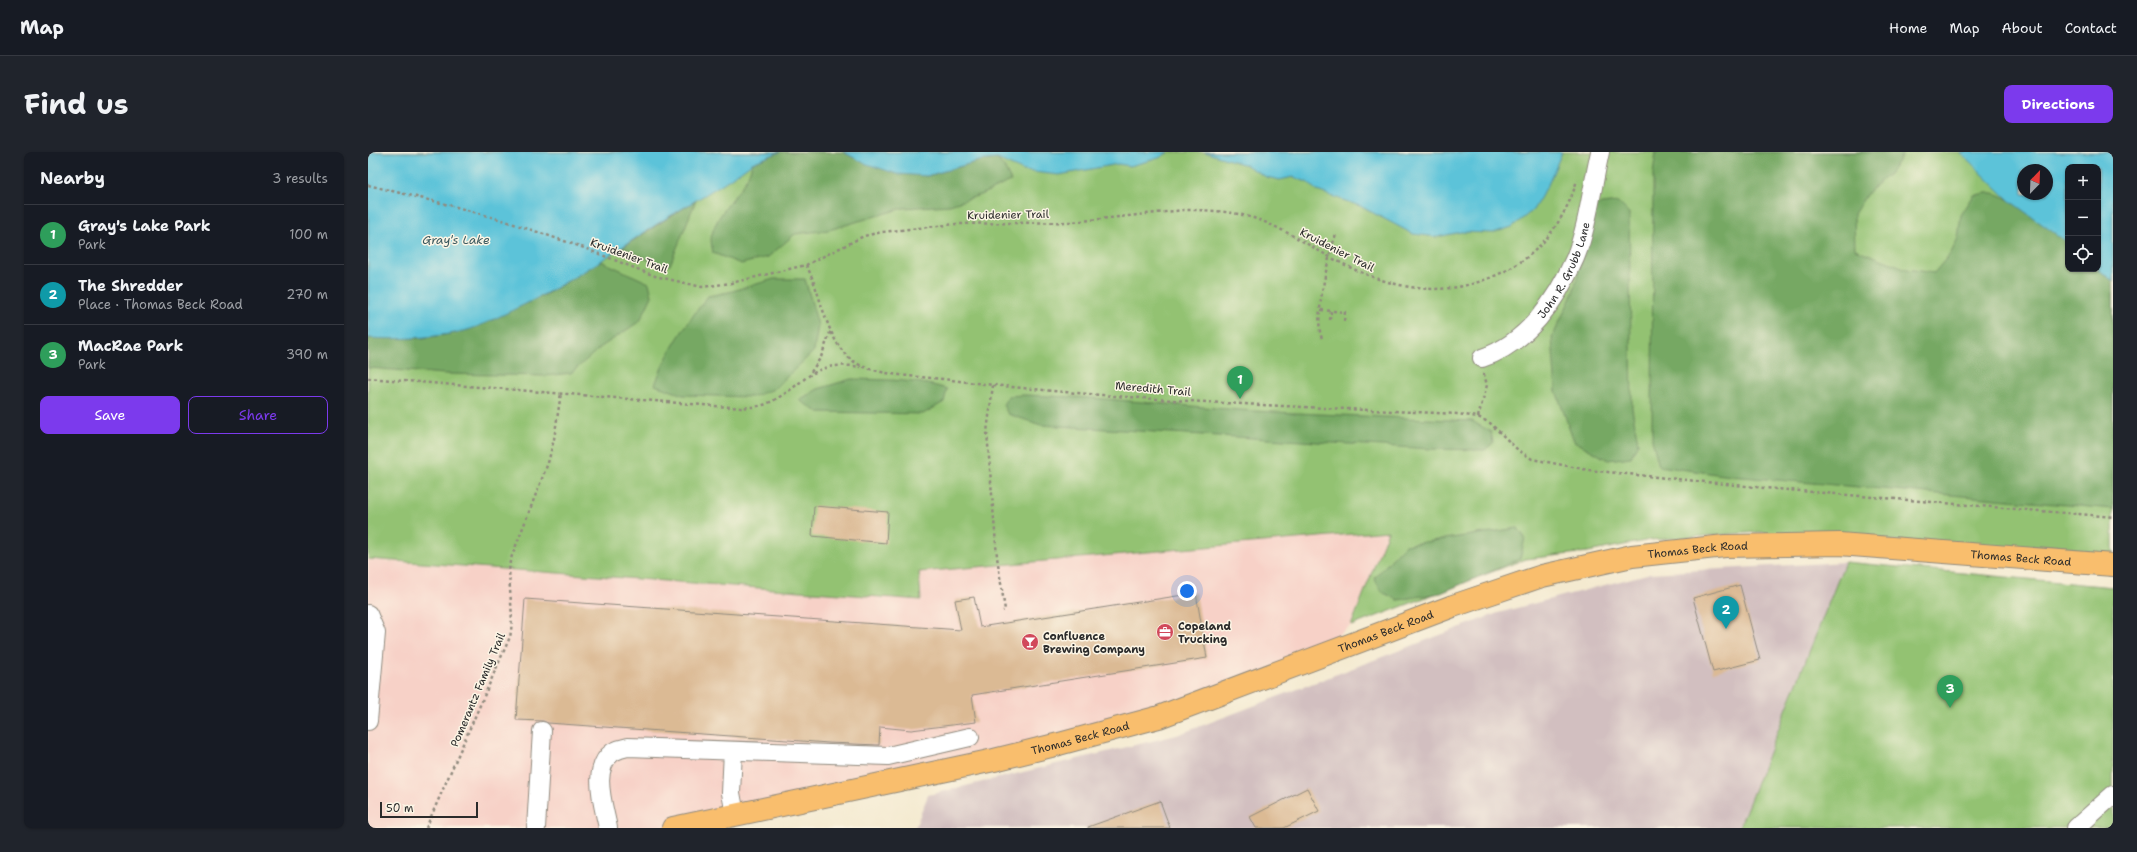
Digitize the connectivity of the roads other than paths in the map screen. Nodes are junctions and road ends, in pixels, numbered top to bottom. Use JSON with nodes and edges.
{"nodes":[{"id":1,"x":1600,"y":152,"type":"edge"},
{"id":2,"x":1482,"y":358,"type":"road end"},
{"id":3,"x":2113,"y":565,"type":"edge"},
{"id":4,"x":368,"y":614,"type":"edge"},
{"id":5,"x":368,"y":721,"type":"edge"},
{"id":6,"x":542,"y":731,"type":"dead end"},
{"id":7,"x":970,"y":737,"type":"dead end"},
{"id":8,"x":913,"y":750,"type":"junction"},
{"id":9,"x":733,"y":751,"type":"junction"},
{"id":10,"x":918,"y":776,"type":"junction"},
{"id":11,"x":2113,"y":795,"type":"edge"},
{"id":12,"x":735,"y":814,"type":"junction"},
{"id":13,"x":536,"y":828,"type":"edge"},
{"id":14,"x":608,"y":828,"type":"edge"},
{"id":15,"x":673,"y":828,"type":"edge"},
{"id":16,"x":2076,"y":828,"type":"edge"}],
"edges":[{"from":1,"to":2,"type":"lane","name":"John R. Grubb Lane"},
{"from":3,"to":10,"type":"main road","name":"Thomas Beck Road"},
{"from":4,"to":5,"type":"lane"},
{"from":6,"to":13,"type":"lane"},
{"from":7,"to":8,"type":"lane"},
{"from":8,"to":9,"type":"lane"},
{"from":8,"to":10,"type":"lane"},
{"from":9,"to":12,"type":"lane"},
{"from":9,"to":14,"type":"lane"},
{"from":10,"to":12,"type":"main road","name":"Thomas Beck Road"},
{"from":11,"to":16,"type":"lane"},
{"from":12,"to":15,"type":"main road","name":"Thomas Beck Road"}]}
